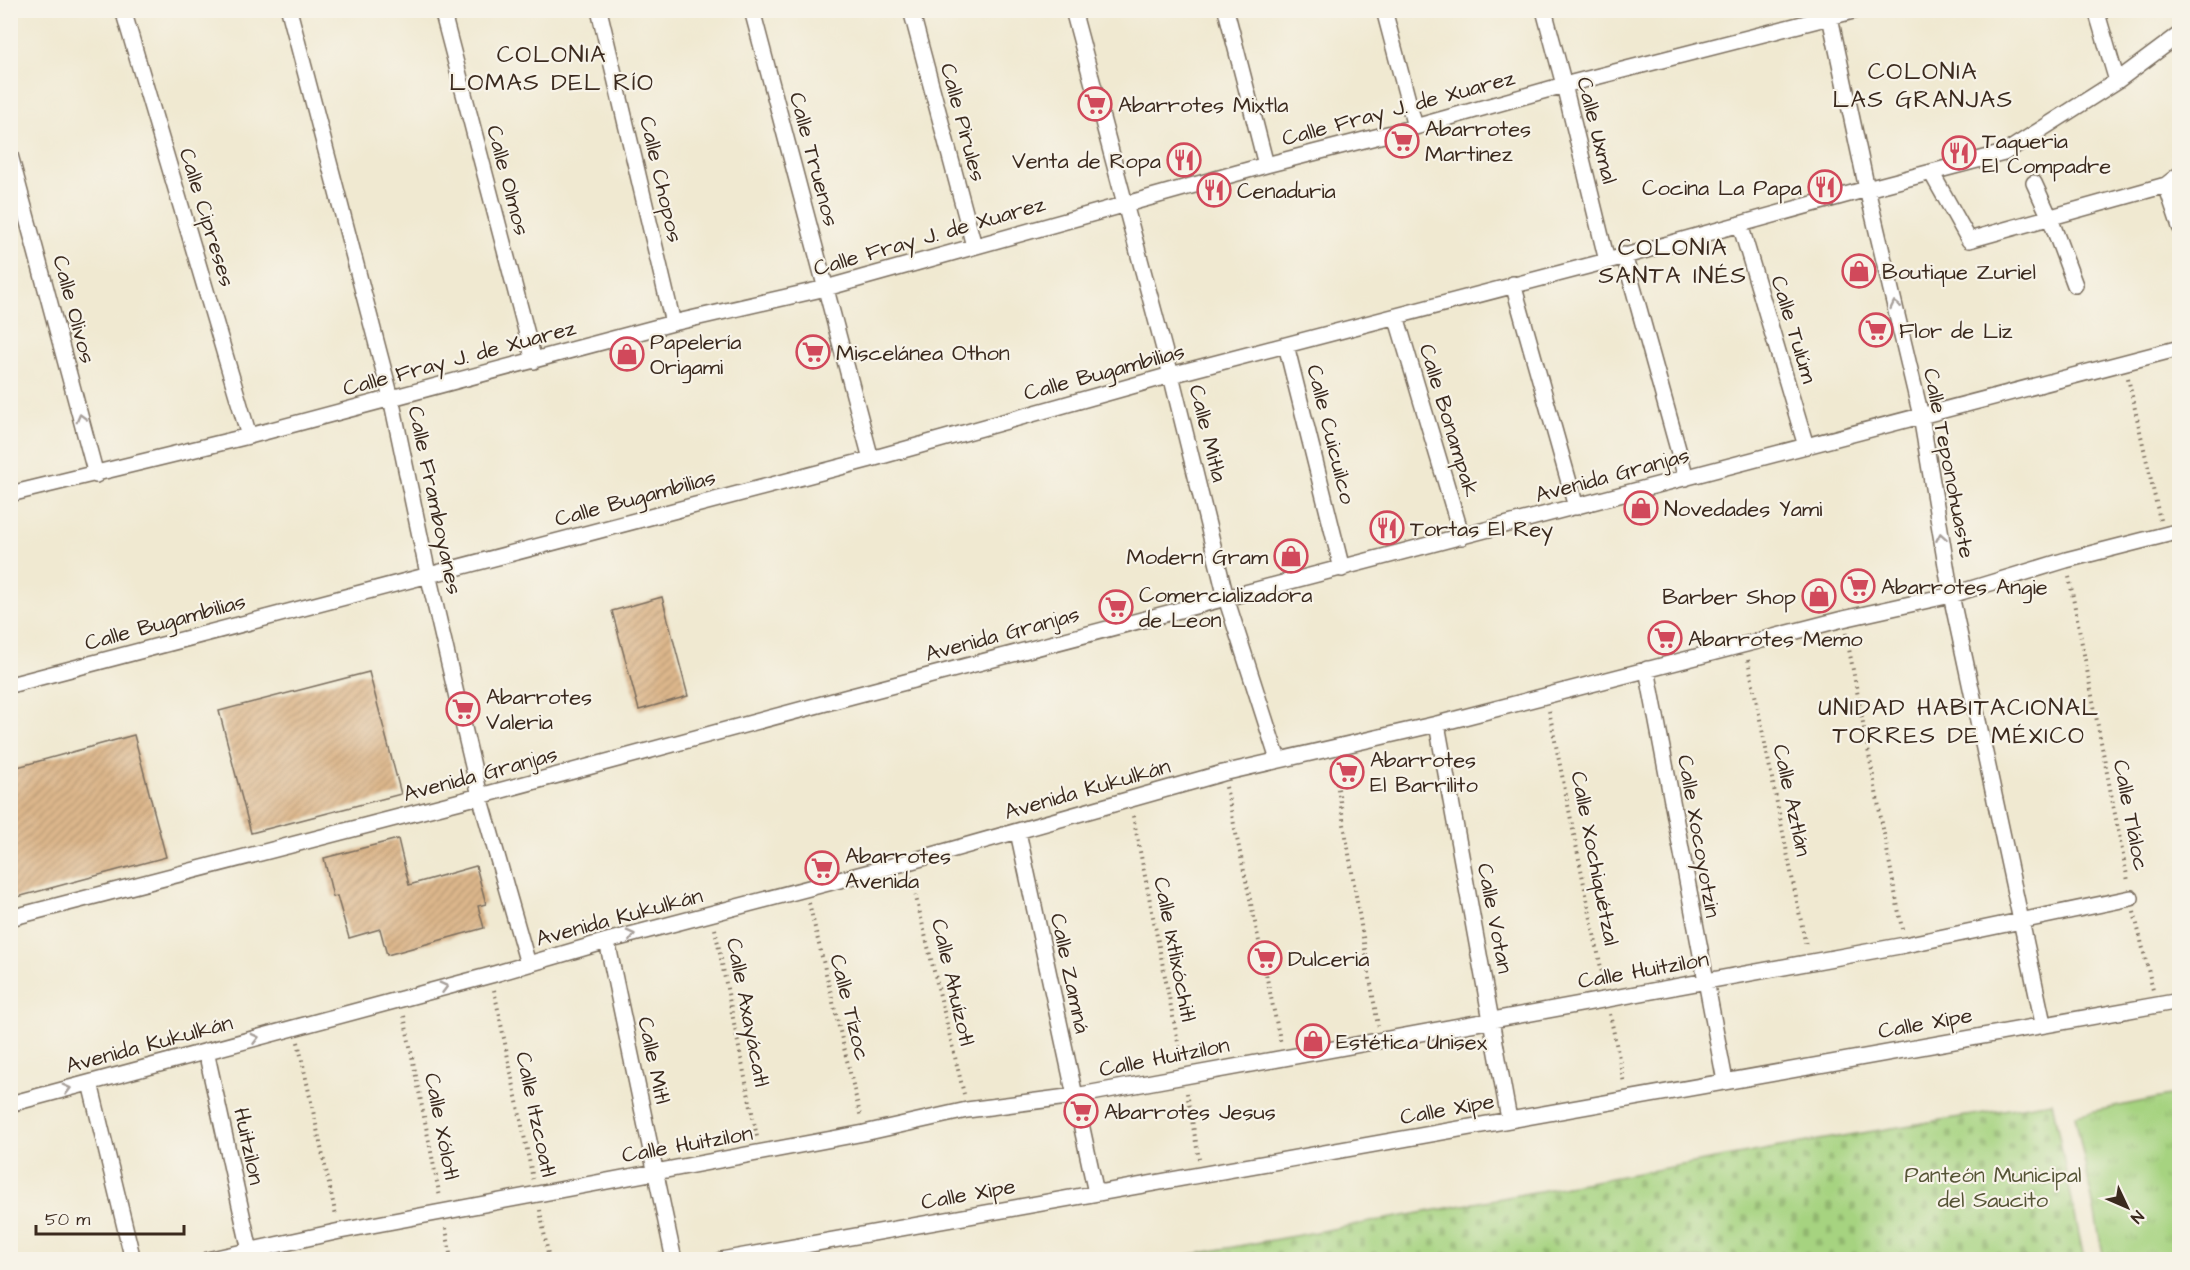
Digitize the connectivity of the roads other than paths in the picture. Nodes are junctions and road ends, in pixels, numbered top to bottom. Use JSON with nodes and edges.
{"nodes":[{"id":1,"x":123,"y":10,"type":"edge"},
{"id":2,"x":289,"y":10,"type":"edge"},
{"id":3,"x":442,"y":10,"type":"edge"},
{"id":4,"x":599,"y":10,"type":"edge"},
{"id":5,"x":752,"y":10,"type":"edge"},
{"id":6,"x":911,"y":10,"type":"edge"},
{"id":7,"x":1073,"y":10,"type":"edge"},
{"id":8,"x":1226,"y":10,"type":"edge"},
{"id":9,"x":1384,"y":10,"type":"edge"},
{"id":10,"x":1544,"y":10,"type":"edge"},
{"id":11,"x":1857,"y":10,"type":"edge"},
{"id":12,"x":2096,"y":10,"type":"edge"},
{"id":13,"x":1830,"y":17,"type":"junction"},
{"id":14,"x":2180,"y":34,"type":"edge"},
{"id":15,"x":2117,"y":81,"type":"junction"},
{"id":16,"x":1564,"y":85,"type":"junction"},
{"id":17,"x":1415,"y":127,"type":"junction"},
{"id":18,"x":10,"y":155,"type":"edge"},
{"id":19,"x":1266,"y":165,"type":"junction"},
{"id":20,"x":1931,"y":172,"type":"junction"},
{"id":21,"x":2180,"y":174,"type":"edge"},
{"id":22,"x":2034,"y":183,"type":"dead end"},
{"id":23,"x":2166,"y":185,"type":"junction"},
{"id":24,"x":1867,"y":189,"type":"junction"},
{"id":25,"x":1125,"y":203,"type":"junction"},
{"id":26,"x":2050,"y":218,"type":"junction"},
{"id":27,"x":1740,"y":224,"type":"junction"},
{"id":28,"x":2180,"y":227,"type":"edge"},
{"id":29,"x":974,"y":246,"type":"junction"},
{"id":30,"x":1624,"y":255,"type":"junction"},
{"id":31,"x":1607,"y":261,"type":"junction"},
{"id":32,"x":1514,"y":284,"type":"junction"},
{"id":33,"x":2075,"y":285,"type":"dead end"},
{"id":34,"x":826,"y":288,"type":"junction"},
{"id":35,"x":1396,"y":316,"type":"junction"},
{"id":36,"x":673,"y":323,"type":"junction"},
{"id":37,"x":1286,"y":345,"type":"junction"},
{"id":38,"x":2180,"y":348,"type":"edge"},
{"id":39,"x":534,"y":361,"type":"junction"},
{"id":40,"x":1171,"y":375,"type":"junction"},
{"id":41,"x":391,"y":398,"type":"junction"},
{"id":42,"x":1921,"y":416,"type":"junction"},
{"id":43,"x":249,"y":436,"type":"junction"},
{"id":44,"x":1806,"y":446,"type":"junction"},
{"id":45,"x":871,"y":459,"type":"junction"},
{"id":46,"x":96,"y":475,"type":"junction"},
{"id":47,"x":1686,"y":478,"type":"junction"},
{"id":48,"x":10,"y":494,"type":"edge"},
{"id":49,"x":1576,"y":507,"type":"junction"},
{"id":50,"x":2175,"y":534,"type":"edge"},
{"id":51,"x":1461,"y":537,"type":"junction"},
{"id":52,"x":1342,"y":569,"type":"junction"},
{"id":53,"x":428,"y":574,"type":"junction"},
{"id":54,"x":1951,"y":595,"type":"junction"},
{"id":55,"x":1226,"y":598,"type":"junction"},
{"id":56,"x":1647,"y":669,"type":"junction"},
{"id":57,"x":10,"y":685,"type":"edge"},
{"id":58,"x":1437,"y":724,"type":"junction"},
{"id":59,"x":1278,"y":760,"type":"junction"},
{"id":60,"x":480,"y":796,"type":"junction"},
{"id":61,"x":1018,"y":832,"type":"junction"},
{"id":62,"x":2131,"y":898,"type":"road end"},
{"id":63,"x":10,"y":918,"type":"edge"},
{"id":64,"x":2022,"y":921,"type":"junction"},
{"id":65,"x":607,"y":941,"type":"junction"},
{"id":66,"x":528,"y":964,"type":"junction"},
{"id":67,"x":1704,"y":981,"type":"junction"},
{"id":68,"x":2180,"y":1001,"type":"edge"},
{"id":69,"x":1492,"y":1019,"type":"junction"},
{"id":70,"x":2043,"y":1023,"type":"junction"},
{"id":71,"x":206,"y":1051,"type":"junction"},
{"id":72,"x":1725,"y":1081,"type":"junction"},
{"id":73,"x":90,"y":1083,"type":"junction"},
{"id":74,"x":1075,"y":1096,"type":"junction"},
{"id":75,"x":10,"y":1104,"type":"edge"},
{"id":76,"x":1509,"y":1119,"type":"junction"},
{"id":77,"x":656,"y":1171,"type":"junction"},
{"id":78,"x":1096,"y":1193,"type":"junction"},
{"id":79,"x":250,"y":1251,"type":"junction"},
{"id":80,"x":133,"y":1260,"type":"edge"},
{"id":81,"x":207,"y":1260,"type":"edge"},
{"id":82,"x":674,"y":1260,"type":"edge"},
{"id":83,"x":722,"y":1260,"type":"edge"}],
"edges":[{"from":1,"to":43,"type":"street","name":"Calle Cipreses"},
{"from":2,"to":41,"type":"street","name":"Calle Framboyanes"},
{"from":3,"to":39,"type":"street","name":"Calle Olmos"},
{"from":4,"to":36,"type":"street","name":"Calle Chopos"},
{"from":5,"to":34,"type":"street","name":"Calle Truenos"},
{"from":6,"to":29,"type":"street","name":"Calle Pirules"},
{"from":7,"to":25,"type":"street","name":"Calle Mitla"},
{"from":8,"to":19,"type":"street"},
{"from":9,"to":17,"type":"street"},
{"from":10,"to":16,"type":"street","name":"Calle Uxmal"},
{"from":11,"to":13,"type":"street","name":"Calle Fray J. de Xuarez"},
{"from":12,"to":15,"type":"street"},
{"from":13,"to":16,"type":"street","name":"Calle Fray J. de Xuarez"},
{"from":13,"to":24,"type":"street","name":"Calle Teponohuaste"},
{"from":14,"to":15,"type":"street","name":"Calle Bugambilias"},
{"from":15,"to":20,"type":"street","name":"Calle Bugambilias"},
{"from":16,"to":17,"type":"street","name":"Calle Fray J. de Xuarez"},
{"from":16,"to":31,"type":"street","name":"Calle Uxmal"},
{"from":17,"to":19,"type":"street","name":"Calle Fray J. de Xuarez"},
{"from":46,"to":18,"type":"street","name":"Calle Olivos","one_way":true},
{"from":19,"to":25,"type":"street","name":"Calle Fray J. de Xuarez"},
{"from":20,"to":24,"type":"street","name":"Calle Bugambilias"},
{"from":20,"to":26,"type":"street"},
{"from":21,"to":23,"type":"street"},
{"from":22,"to":26,"type":"street"},
{"from":23,"to":26,"type":"street"},
{"from":23,"to":28,"type":"street"},
{"from":24,"to":27,"type":"street","name":"Calle Bugambilias"},
{"from":42,"to":24,"type":"street","name":"Calle Teponohuaste","one_way":true},
{"from":25,"to":29,"type":"street","name":"Calle Fray J. de Xuarez"},
{"from":25,"to":40,"type":"street","name":"Calle Mitla"},
{"from":26,"to":33,"type":"street"},
{"from":27,"to":30,"type":"street","name":"Calle Bugambilias"},
{"from":27,"to":44,"type":"street","name":"Calle Tulúm"},
{"from":29,"to":34,"type":"street","name":"Calle Fray J. de Xuarez"},
{"from":30,"to":31,"type":"street","name":"Calle Bugambilias"},
{"from":30,"to":47,"type":"street"},
{"from":31,"to":32,"type":"street","name":"Calle Bugambilias"},
{"from":32,"to":35,"type":"street","name":"Calle Bugambilias"},
{"from":32,"to":49,"type":"street"},
{"from":34,"to":36,"type":"street","name":"Calle Fray J. de Xuarez"},
{"from":34,"to":45,"type":"street","name":"Calle Truenos"},
{"from":35,"to":37,"type":"street","name":"Calle Bugambilias"},
{"from":35,"to":51,"type":"street","name":"Calle Bonampak"},
{"from":36,"to":39,"type":"street","name":"Calle Fray J. de Xuarez"},
{"from":37,"to":40,"type":"street","name":"Calle Bugambilias"},
{"from":37,"to":52,"type":"street","name":"Calle Cuicuilco"},
{"from":38,"to":42,"type":"street","name":"Avenida Granjas"},
{"from":39,"to":41,"type":"street","name":"Calle Fray J. de Xuarez"},
{"from":40,"to":45,"type":"street","name":"Calle Bugambilias"},
{"from":40,"to":55,"type":"street","name":"Calle Mitla"},
{"from":41,"to":43,"type":"street","name":"Calle Fray J. de Xuarez"},
{"from":41,"to":53,"type":"street","name":"Calle Framboyanes"},
{"from":42,"to":44,"type":"street","name":"Avenida Granjas"},
{"from":54,"to":42,"type":"street","name":"Calle Teponohuaste","one_way":true},
{"from":43,"to":46,"type":"street","name":"Calle Fray J. de Xuarez"},
{"from":44,"to":47,"type":"street","name":"Avenida Granjas"},
{"from":45,"to":53,"type":"street","name":"Calle Bugambilias"},
{"from":46,"to":48,"type":"street","name":"Calle Fray J. de Xuarez"},
{"from":47,"to":49,"type":"street","name":"Avenida Granjas"},
{"from":49,"to":51,"type":"street","name":"Avenida Granjas"},
{"from":50,"to":54,"type":"street","name":"Avenida Kukulkán"},
{"from":51,"to":52,"type":"street","name":"Avenida Granjas"},
{"from":52,"to":55,"type":"street","name":"Avenida Granjas"},
{"from":53,"to":57,"type":"street","name":"Calle Bugambilias"},
{"from":53,"to":60,"type":"street","name":"Calle Framboyanes"},
{"from":54,"to":56,"type":"street","name":"Avenida Kukulkán"},
{"from":54,"to":64,"type":"street","name":"Calle Teponohuaste"},
{"from":55,"to":59,"type":"street","name":"Calle Mitla"},
{"from":55,"to":60,"type":"street","name":"Avenida Granjas"},
{"from":56,"to":58,"type":"street","name":"Avenida Kukulkán"},
{"from":56,"to":67,"type":"street","name":"Calle Xocoyotzin"},
{"from":58,"to":59,"type":"street","name":"Avenida Kukulkán"},
{"from":58,"to":69,"type":"street","name":"Calle Votan"},
{"from":59,"to":61,"type":"street","name":"Avenida Kukulkán"},
{"from":60,"to":63,"type":"street","name":"Avenida Granjas"},
{"from":60,"to":66,"type":"street","name":"Calle Framboyanes"},
{"from":65,"to":61,"type":"street","name":"Avenida Kukulkán","one_way":true},
{"from":61,"to":74,"type":"street","name":"Calle Zamná"},
{"from":62,"to":64,"type":"street","name":"Calle Huitzilon"},
{"from":64,"to":67,"type":"street","name":"Calle Huitzilon"},
{"from":64,"to":70,"type":"street","name":"Calle Teponohuaste"},
{"from":65,"to":66,"type":"street","name":"Avenida Kukulkán"},
{"from":65,"to":77,"type":"street","name":"Calle Mitl"},
{"from":71,"to":66,"type":"street","name":"Avenida Kukulkán","one_way":true},
{"from":67,"to":69,"type":"street","name":"Calle Huitzilon"},
{"from":67,"to":72,"type":"street","name":"Calle Xocoyotzin"},
{"from":68,"to":70,"type":"street","name":"Calle Xipe"},
{"from":69,"to":74,"type":"street","name":"Calle Huitzilon"},
{"from":69,"to":76,"type":"street","name":"Calle Votan"},
{"from":70,"to":72,"type":"street","name":"Calle Xipe"},
{"from":71,"to":73,"type":"street","name":"Avenida Kukulkán"},
{"from":71,"to":79,"type":"street","name":"Huitzilon"},
{"from":72,"to":76,"type":"street","name":"Calle Xipe"},
{"from":75,"to":73,"type":"street","name":"Avenida Kukulkán","one_way":true},
{"from":73,"to":80,"type":"street"},
{"from":74,"to":77,"type":"street","name":"Calle Huitzilon"},
{"from":74,"to":78,"type":"street","name":"Calle Zamná"},
{"from":76,"to":78,"type":"street","name":"Calle Xipe"},
{"from":77,"to":79,"type":"street","name":"Calle Huitzilon"},
{"from":77,"to":82,"type":"street","name":"Calle Mitl"},
{"from":78,"to":83,"type":"street","name":"Calle Xipe"},
{"from":79,"to":81,"type":"street","name":"Calle Huitzilon"}]}
